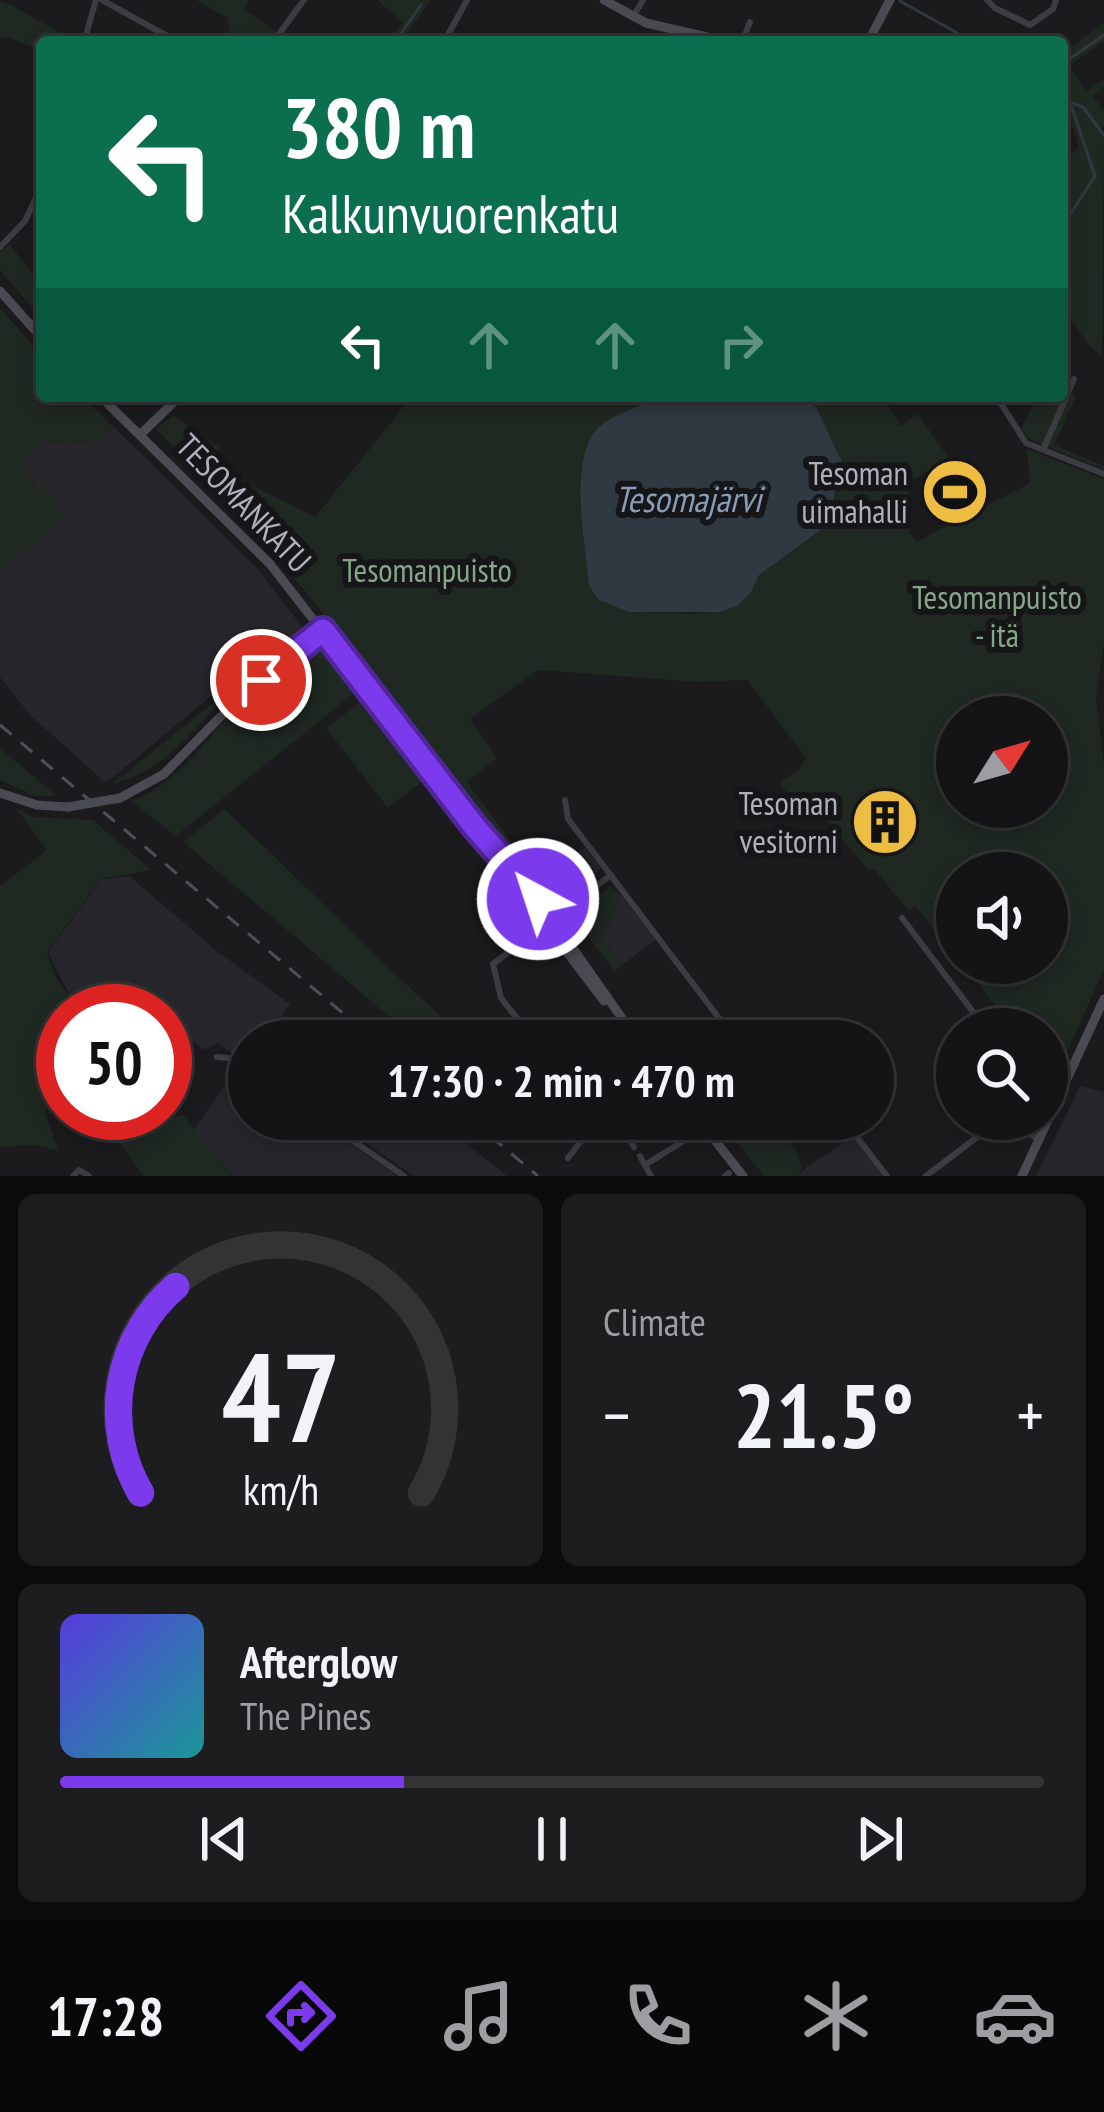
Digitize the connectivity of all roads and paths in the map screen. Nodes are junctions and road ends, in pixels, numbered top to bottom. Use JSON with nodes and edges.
{"nodes":[{"id":1,"x":99,"y":0,"type":"edge"},
{"id":2,"x":304,"y":0,"type":"edge"},
{"id":3,"x":467,"y":0,"type":"edge"},
{"id":4,"x":604,"y":0,"type":"edge"},
{"id":5,"x":643,"y":0,"type":"edge"},
{"id":6,"x":890,"y":0,"type":"edge"},
{"id":7,"x":987,"y":0,"type":"edge"},
{"id":8,"x":1056,"y":0,"type":"edge"},
{"id":9,"x":633,"y":16,"type":"junction"},
{"id":10,"x":750,"y":22,"type":"dead end"},
{"id":11,"x":680,"y":30,"type":"junction"},
{"id":12,"x":86,"y":36,"type":"edge"},
{"id":13,"x":167,"y":36,"type":"edge"},
{"id":14,"x":277,"y":36,"type":"edge"},
{"id":15,"x":447,"y":36,"type":"edge"},
{"id":16,"x":676,"y":36,"type":"edge"},
{"id":17,"x":704,"y":36,"type":"edge"},
{"id":18,"x":744,"y":36,"type":"edge"},
{"id":19,"x":871,"y":36,"type":"edge"},
{"id":20,"x":36,"y":198,"type":"edge"},
{"id":21,"x":0,"y":247,"type":"edge"},
{"id":22,"x":0,"y":291,"type":"edge"},
{"id":23,"x":36,"y":331,"type":"edge"},
{"id":24,"x":1074,"y":379,"type":"dead end"},
{"id":25,"x":1068,"y":393,"type":"edge"},
{"id":26,"x":106,"y":402,"type":"edge"},
{"id":27,"x":174,"y":402,"type":"edge"},
{"id":28,"x":1000,"y":402,"type":"edge"},
{"id":29,"x":1064,"y":402,"type":"edge"},
{"id":30,"x":140,"y":435,"type":"junction"},
{"id":31,"x":1043,"y":450,"type":"junction"},
{"id":32,"x":1104,"y":474,"type":"edge"},
{"id":33,"x":323,"y":630,"type":"junction"},
{"id":34,"x":0,"y":793,"type":"edge"},
{"id":35,"x":566,"y":800,"type":"dead end"},
{"id":36,"x":611,"y":875,"type":"junction"},
{"id":37,"x":902,"y":918,"type":"dead end"},
{"id":38,"x":548,"y":921,"type":"junction"},
{"id":39,"x":1104,"y":999,"type":"edge"},
{"id":40,"x":970,"y":1008,"type":"edge"},
{"id":41,"x":517,"y":1020,"type":"edge"},
{"id":42,"x":622,"y":1020,"type":"edge"},
{"id":43,"x":720,"y":1020,"type":"edge"},
{"id":44,"x":217,"y":1057,"type":"dead end"},
{"id":45,"x":228,"y":1058,"type":"edge"},
{"id":46,"x":1068,"y":1077,"type":"edge"},
{"id":47,"x":351,"y":1140,"type":"edge"},
{"id":48,"x":582,"y":1140,"type":"edge"},
{"id":49,"x":631,"y":1140,"type":"edge"},
{"id":50,"x":685,"y":1140,"type":"edge"},
{"id":51,"x":714,"y":1140,"type":"edge"},
{"id":52,"x":859,"y":1140,"type":"edge"},
{"id":53,"x":975,"y":1140,"type":"edge"},
{"id":54,"x":1039,"y":1140,"type":"edge"},
{"id":55,"x":634,"y":1147,"type":"dead end"},
{"id":56,"x":640,"y":1156,"type":"dead end"},
{"id":57,"x":568,"y":1158,"type":"dead end"},
{"id":58,"x":644,"y":1165,"type":"junction"},
{"id":59,"x":73,"y":1176,"type":"edge"},
{"id":60,"x":89,"y":1176,"type":"edge"},
{"id":61,"x":404,"y":1176,"type":"edge"},
{"id":62,"x":650,"y":1176,"type":"edge"},
{"id":63,"x":742,"y":1176,"type":"edge"},
{"id":64,"x":887,"y":1176,"type":"edge"},
{"id":65,"x":926,"y":1176,"type":"edge"},
{"id":66,"x":1022,"y":1176,"type":"edge"}],
"edges":[{"from":1,"to":12,"type":"street"},
{"from":1,"to":13,"type":"street"},
{"from":2,"to":14,"type":"street"},
{"from":3,"to":15,"type":"street"},
{"from":4,"to":9,"type":"main road"},
{"from":5,"to":9,"type":"street"},
{"from":6,"to":19,"type":"main road"},
{"from":7,"to":8,"type":"street"},
{"from":9,"to":11,"type":"main road"},
{"from":10,"to":18,"type":"street"},
{"from":11,"to":16,"type":"main road"},
{"from":11,"to":17,"type":"main road"},
{"from":20,"to":21,"type":"street"},
{"from":22,"to":23,"type":"main road"},
{"from":24,"to":25,"type":"street"},
{"from":26,"to":30,"type":"main road","name":"TESOMANKATU"},
{"from":27,"to":30,"type":"main road"},
{"from":28,"to":31,"type":"street"},
{"from":29,"to":31,"type":"street"},
{"from":30,"to":33,"type":"main road","name":"TESOMANKATU"},
{"from":31,"to":32,"type":"street"},
{"from":33,"to":34,"type":"main road","bridge":true},
{"from":33,"to":38,"type":"main road","name":"TESOMANKATU"},
{"from":35,"to":36,"type":"street"},
{"from":36,"to":38,"type":"street"},
{"from":36,"to":43,"type":"street"},
{"from":37,"to":40,"type":"street"},
{"from":38,"to":41,"type":"street"},
{"from":38,"to":42,"type":"main road","name":"TESOMANKATU"},
{"from":39,"to":46,"type":"main road"},
{"from":44,"to":45,"type":"street"},
{"from":47,"to":61,"type":"street"},
{"from":48,"to":57,"type":"street"},
{"from":49,"to":55,"type":"street"},
{"from":50,"to":58,"type":"street"},
{"from":51,"to":63,"type":"main road"},
{"from":52,"to":64,"type":"street"},
{"from":53,"to":65,"type":"street"},
{"from":54,"to":66,"type":"main road"},
{"from":56,"to":58,"type":"street"},
{"from":58,"to":62,"type":"street"},
{"from":59,"to":60,"type":"street"}]}
